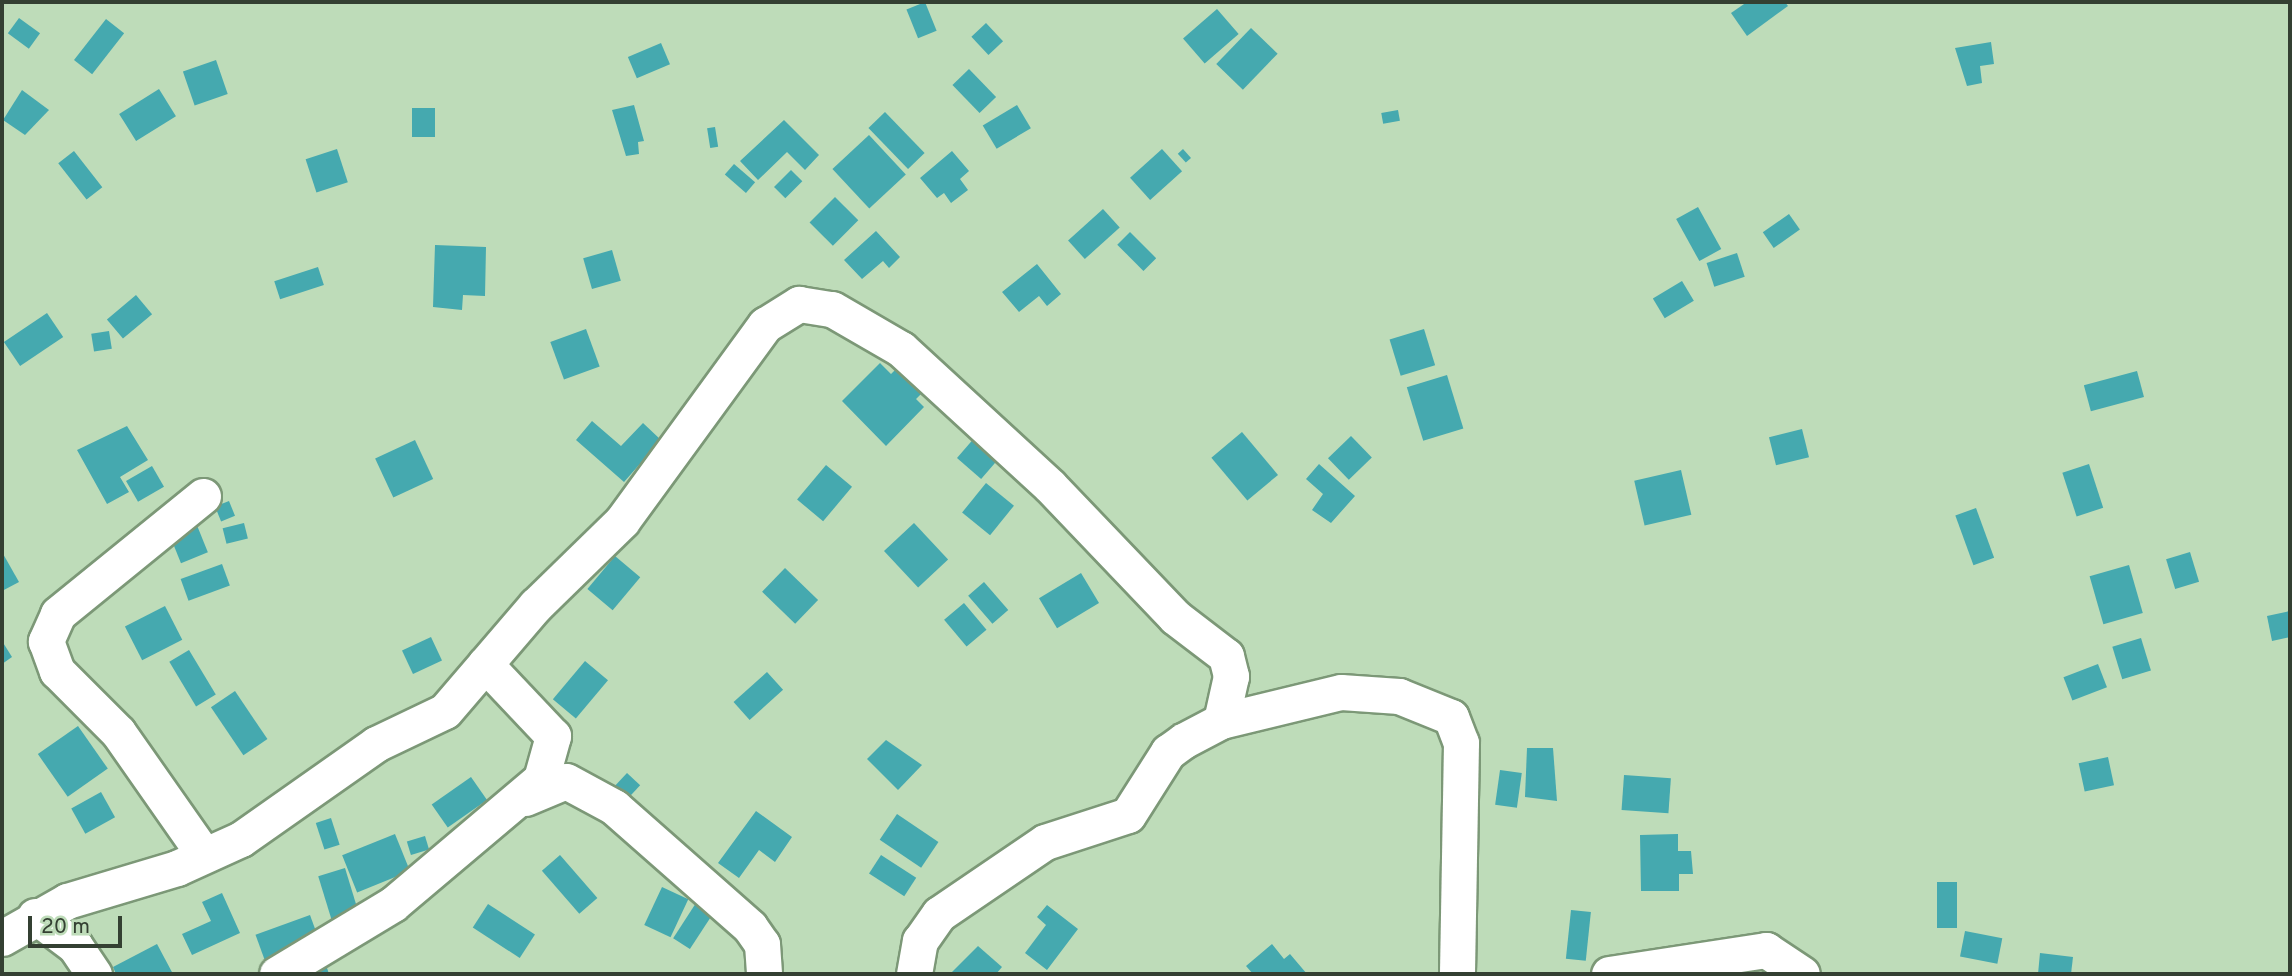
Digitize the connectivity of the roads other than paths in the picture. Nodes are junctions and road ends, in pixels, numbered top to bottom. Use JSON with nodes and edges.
{"nodes":[{"id":1,"x":203,"y":496,"type":"dead end"},
{"id":2,"x":485,"y":664,"type":"junction"},
{"id":3,"x":1221,"y":721,"type":"junction"},
{"id":4,"x":525,"y":798,"type":"junction"},
{"id":5,"x":204,"y":855,"type":"junction"},
{"id":6,"x":34,"y":916,"type":"junction"},
{"id":7,"x":2,"y":938,"type":"edge"},
{"id":8,"x":94,"y":974,"type":"edge"},
{"id":9,"x":277,"y":974,"type":"edge"},
{"id":10,"x":764,"y":974,"type":"edge"},
{"id":11,"x":914,"y":974,"type":"edge"},
{"id":12,"x":1455,"y":974,"type":"edge"},
{"id":13,"x":1609,"y":974,"type":"edge"},
{"id":14,"x":1802,"y":974,"type":"edge"}],
"edges":[{"from":1,"to":5,"type":"street"},
{"from":2,"to":3,"type":"street"},
{"from":2,"to":4,"type":"street"},
{"from":2,"to":5,"type":"street"},
{"from":3,"to":11,"type":"street"},
{"from":3,"to":12,"type":"street"},
{"from":4,"to":9,"type":"street"},
{"from":4,"to":10,"type":"street"},
{"from":5,"to":6,"type":"street"},
{"from":6,"to":7,"type":"street"},
{"from":6,"to":8,"type":"street"},
{"from":13,"to":14,"type":"street"}]}
